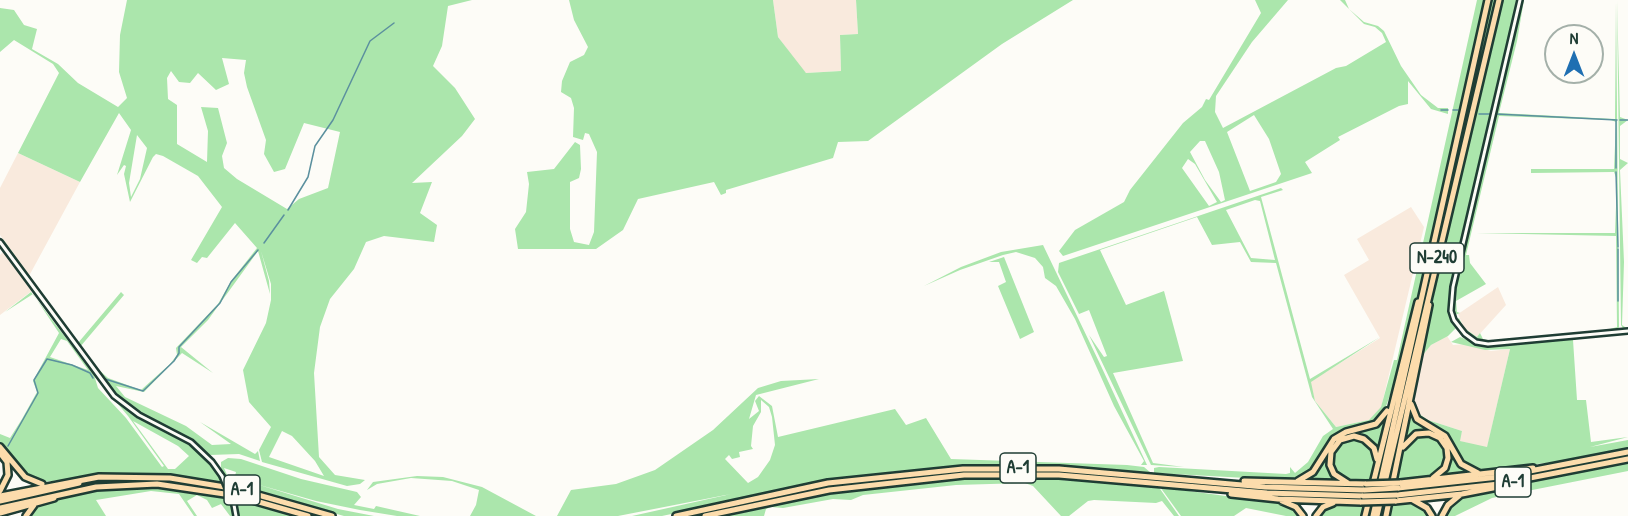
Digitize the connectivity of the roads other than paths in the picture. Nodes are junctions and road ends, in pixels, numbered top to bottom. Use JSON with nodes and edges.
{"nodes":[{"id":1,"x":1488,"y":0,"type":"edge"},
{"id":2,"x":1498,"y":0,"type":"edge"},
{"id":3,"x":1520,"y":0,"type":"edge"},
{"id":4,"x":0,"y":242,"type":"edge"},
{"id":5,"x":1430,"y":259,"type":"junction"},
{"id":6,"x":1435,"y":268,"type":"junction"},
{"id":7,"x":1628,"y":331,"type":"edge"},
{"id":8,"x":1392,"y":401,"type":"junction"},
{"id":9,"x":1411,"y":402,"type":"junction"},
{"id":10,"x":0,"y":447,"type":"edge"},
{"id":11,"x":1628,"y":452,"type":"edge"},
{"id":12,"x":0,"y":453,"type":"edge"},
{"id":13,"x":1399,"y":456,"type":"junction"},
{"id":14,"x":1628,"y":459,"type":"edge"},
{"id":15,"x":1377,"y":464,"type":"junction"},
{"id":16,"x":1552,"y":467,"type":"junction"},
{"id":17,"x":1483,"y":474,"type":"junction"},
{"id":18,"x":150,"y":477,"type":"junction"},
{"id":19,"x":1197,"y":480,"type":"junction"},
{"id":20,"x":1427,"y":481,"type":"junction"},
{"id":21,"x":1514,"y":482,"type":"junction"},
{"id":22,"x":1292,"y":483,"type":"junction"},
{"id":23,"x":1350,"y":484,"type":"junction"},
{"id":24,"x":46,"y":485,"type":"junction"},
{"id":25,"x":96,"y":487,"type":"junction"},
{"id":26,"x":1214,"y":489,"type":"junction"},
{"id":27,"x":0,"y":491,"type":"edge"},
{"id":28,"x":1398,"y":492,"type":"junction"},
{"id":29,"x":1364,"y":493,"type":"junction"},
{"id":30,"x":1462,"y":494,"type":"junction"},
{"id":31,"x":0,"y":496,"type":"edge"},
{"id":32,"x":1278,"y":499,"type":"junction"},
{"id":33,"x":1411,"y":500,"type":"junction"},
{"id":34,"x":0,"y":501,"type":"edge"},
{"id":35,"x":1337,"y":502,"type":"junction"},
{"id":36,"x":36,"y":503,"type":"junction"},
{"id":37,"x":0,"y":508,"type":"edge"},
{"id":38,"x":0,"y":513,"type":"edge"},
{"id":39,"x":26,"y":516,"type":"edge"},
{"id":40,"x":236,"y":516,"type":"edge"},
{"id":41,"x":308,"y":516,"type":"edge"},
{"id":42,"x":332,"y":516,"type":"edge"},
{"id":43,"x":676,"y":516,"type":"edge"},
{"id":44,"x":705,"y":516,"type":"edge"},
{"id":45,"x":1303,"y":516,"type":"edge"},
{"id":46,"x":1316,"y":516,"type":"edge"},
{"id":47,"x":1365,"y":516,"type":"edge"},
{"id":48,"x":1375,"y":516,"type":"edge"},
{"id":49,"x":1386,"y":516,"type":"edge"},
{"id":50,"x":1432,"y":516,"type":"edge"},
{"id":51,"x":1442,"y":516,"type":"edge"}],
"edges":[{"from":1,"to":5,"type":"highway","number":"N-240"},
{"from":2,"to":6,"type":"highway","number":"N-240"},
{"from":3,"to":7,"type":"street"},
{"from":4,"to":40,"type":"street","bridge":true},
{"from":5,"to":8,"type":"highway"},
{"from":5,"to":48,"type":"highway","number":"N-240"},
{"from":6,"to":9,"type":"highway"},
{"from":6,"to":48,"type":"highway","number":"N-240"},
{"from":8,"to":15,"type":"highway"},
{"from":8,"to":22,"type":"highway"},
{"from":9,"to":13,"type":"highway"},
{"from":9,"to":17,"type":"highway"},
{"from":10,"to":24,"type":"highway"},
{"from":11,"to":16,"type":"highway","number":"A-1"},
{"from":12,"to":27,"type":"highway"},
{"from":13,"to":20,"type":"highway"},
{"from":13,"to":49,"type":"highway"},
{"from":14,"to":21,"type":"highway","number":"A-1"},
{"from":15,"to":23,"type":"highway"},
{"from":15,"to":47,"type":"highway"},
{"from":16,"to":17,"type":"highway"},
{"from":16,"to":28,"type":"highway","number":"A-1"},
{"from":17,"to":20,"type":"highway"},
{"from":18,"to":24,"type":"highway"},
{"from":18,"to":34,"type":"highway","number":"A-1"},
{"from":18,"to":42,"type":"highway","number":"A-1"},
{"from":19,"to":22,"type":"highway"},
{"from":19,"to":29,"type":"highway","number":"A-1"},
{"from":19,"to":43,"type":"highway","number":"A-1"},
{"from":20,"to":28,"type":"highway"},
{"from":21,"to":28,"type":"highway","number":"A-1"},
{"from":21,"to":30,"type":"highway"},
{"from":22,"to":23,"type":"highway"},
{"from":23,"to":29,"type":"highway"},
{"from":24,"to":31,"type":"highway"},
{"from":25,"to":36,"type":"highway"},
{"from":25,"to":37,"type":"highway","number":"A-1"},
{"from":25,"to":41,"type":"highway","number":"A-1"},
{"from":26,"to":29,"type":"highway","number":"A-1"},
{"from":26,"to":32,"type":"highway"},
{"from":26,"to":44,"type":"highway","number":"A-1"},
{"from":28,"to":29,"type":"highway","bridge":true},
{"from":28,"to":29,"type":"highway","bridge":true},
{"from":28,"to":33,"type":"highway"},
{"from":29,"to":35,"type":"highway"},
{"from":30,"to":33,"type":"highway"},
{"from":30,"to":51,"type":"highway"},
{"from":32,"to":35,"type":"highway"},
{"from":32,"to":45,"type":"highway"},
{"from":33,"to":50,"type":"highway"},
{"from":35,"to":46,"type":"highway"},
{"from":36,"to":38,"type":"highway"},
{"from":36,"to":39,"type":"highway"}]}
